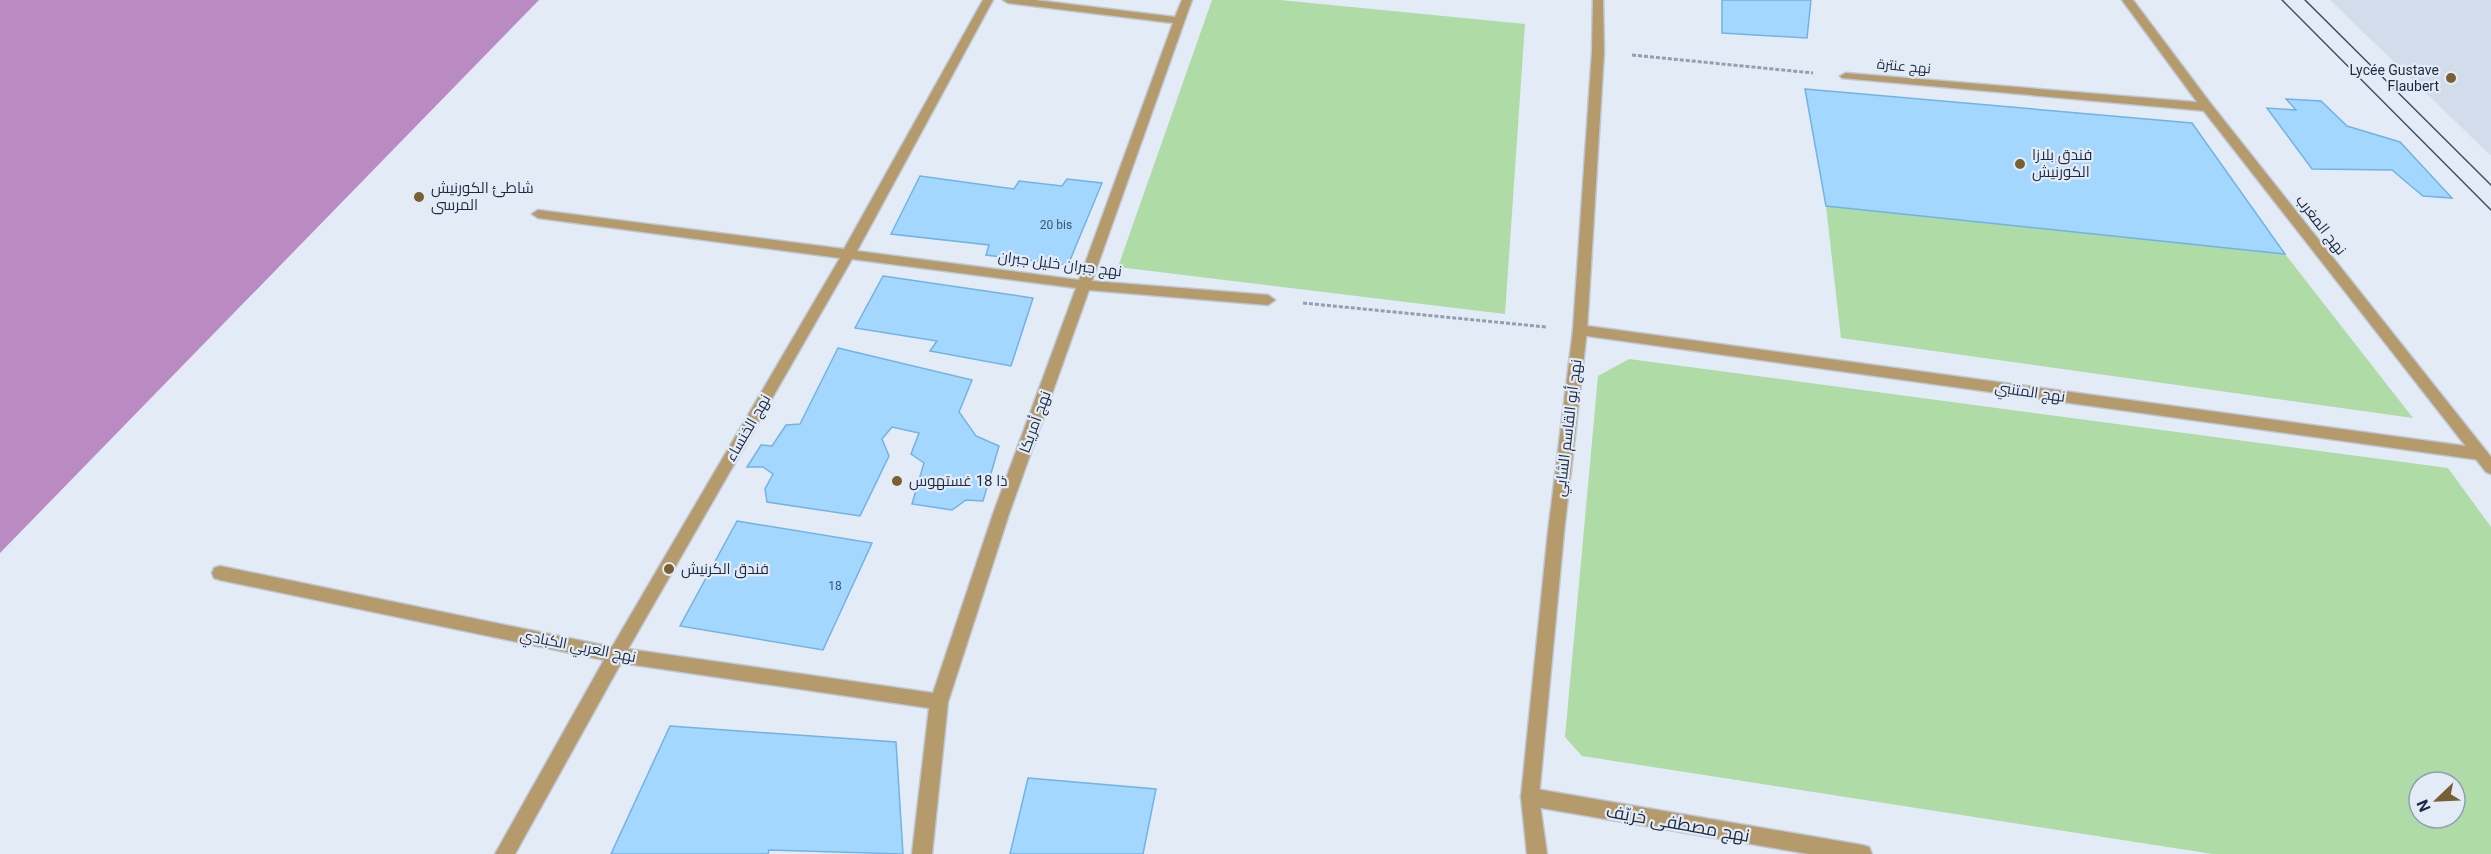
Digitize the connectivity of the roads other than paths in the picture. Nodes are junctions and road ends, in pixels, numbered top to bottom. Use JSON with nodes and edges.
{"nodes":[{"id":1,"x":988,"y":0,"type":"edge"},
{"id":2,"x":1008,"y":0,"type":"edge"},
{"id":3,"x":1187,"y":0,"type":"edge"},
{"id":4,"x":1598,"y":0,"type":"edge"},
{"id":5,"x":2127,"y":0,"type":"edge"},
{"id":6,"x":1180,"y":21,"type":"junction"},
{"id":7,"x":1846,"y":76,"type":"road end"},
{"id":8,"x":2207,"y":107,"type":"junction"},
{"id":9,"x":538,"y":214,"type":"dead end"},
{"id":10,"x":849,"y":253,"type":"junction"},
{"id":11,"x":1085,"y":285,"type":"junction"},
{"id":12,"x":1268,"y":300,"type":"road end"},
{"id":13,"x":1580,"y":330,"type":"junction"},
{"id":14,"x":2480,"y":454,"type":"junction"},
{"id":15,"x":2491,"y":468,"type":"edge"},
{"id":16,"x":220,"y":573,"type":"dead end"},
{"id":17,"x":616,"y":655,"type":"junction"},
{"id":18,"x":939,"y":702,"type":"junction"},
{"id":19,"x":1530,"y":797,"type":"junction"},
{"id":20,"x":505,"y":854,"type":"edge"},
{"id":21,"x":922,"y":854,"type":"edge"},
{"id":22,"x":1537,"y":854,"type":"edge"},
{"id":23,"x":1862,"y":854,"type":"edge"}],
"edges":[{"from":1,"to":10,"type":"street","name":"نهج الخنساء"},
{"from":2,"to":6,"type":"street"},
{"from":3,"to":6,"type":"street","name":"نهج أمريكا"},
{"from":4,"to":13,"type":"street","name":"نهج أبو القاسم الشابي"},
{"from":5,"to":8,"type":"street","name":"نهج المغرب"},
{"from":6,"to":11,"type":"street","name":"نهج أمريكا"},
{"from":7,"to":8,"type":"street","name":"نهج عنترة"},
{"from":8,"to":14,"type":"street","name":"نهج المغرب"},
{"from":9,"to":10,"type":"street","name":"نهج جبران خليل جبران"},
{"from":10,"to":11,"type":"street","name":"نهج جبران خليل جبران"},
{"from":10,"to":17,"type":"street","name":"نهج الخنساء"},
{"from":11,"to":12,"type":"street","name":"نهج جبران خليل جبران"},
{"from":11,"to":18,"type":"street","name":"نهج أمريكا"},
{"from":13,"to":14,"type":"street","name":"نهج المتنبي"},
{"from":13,"to":19,"type":"street","name":"نهج أبو القاسم الشابي"},
{"from":14,"to":15,"type":"street","name":"نهج المغرب"},
{"from":16,"to":17,"type":"street","name":"نهج العربي الكبادي"},
{"from":17,"to":18,"type":"street","name":"نهج العربي الكبادي"},
{"from":17,"to":20,"type":"street","name":"نهج الخنساء"},
{"from":18,"to":21,"type":"street","name":"نهج أمريكا"},
{"from":19,"to":22,"type":"street","name":"نهج أبو القاسم الشابي"},
{"from":19,"to":23,"type":"street","name":"نهج مصطفى خريّف"}]}
